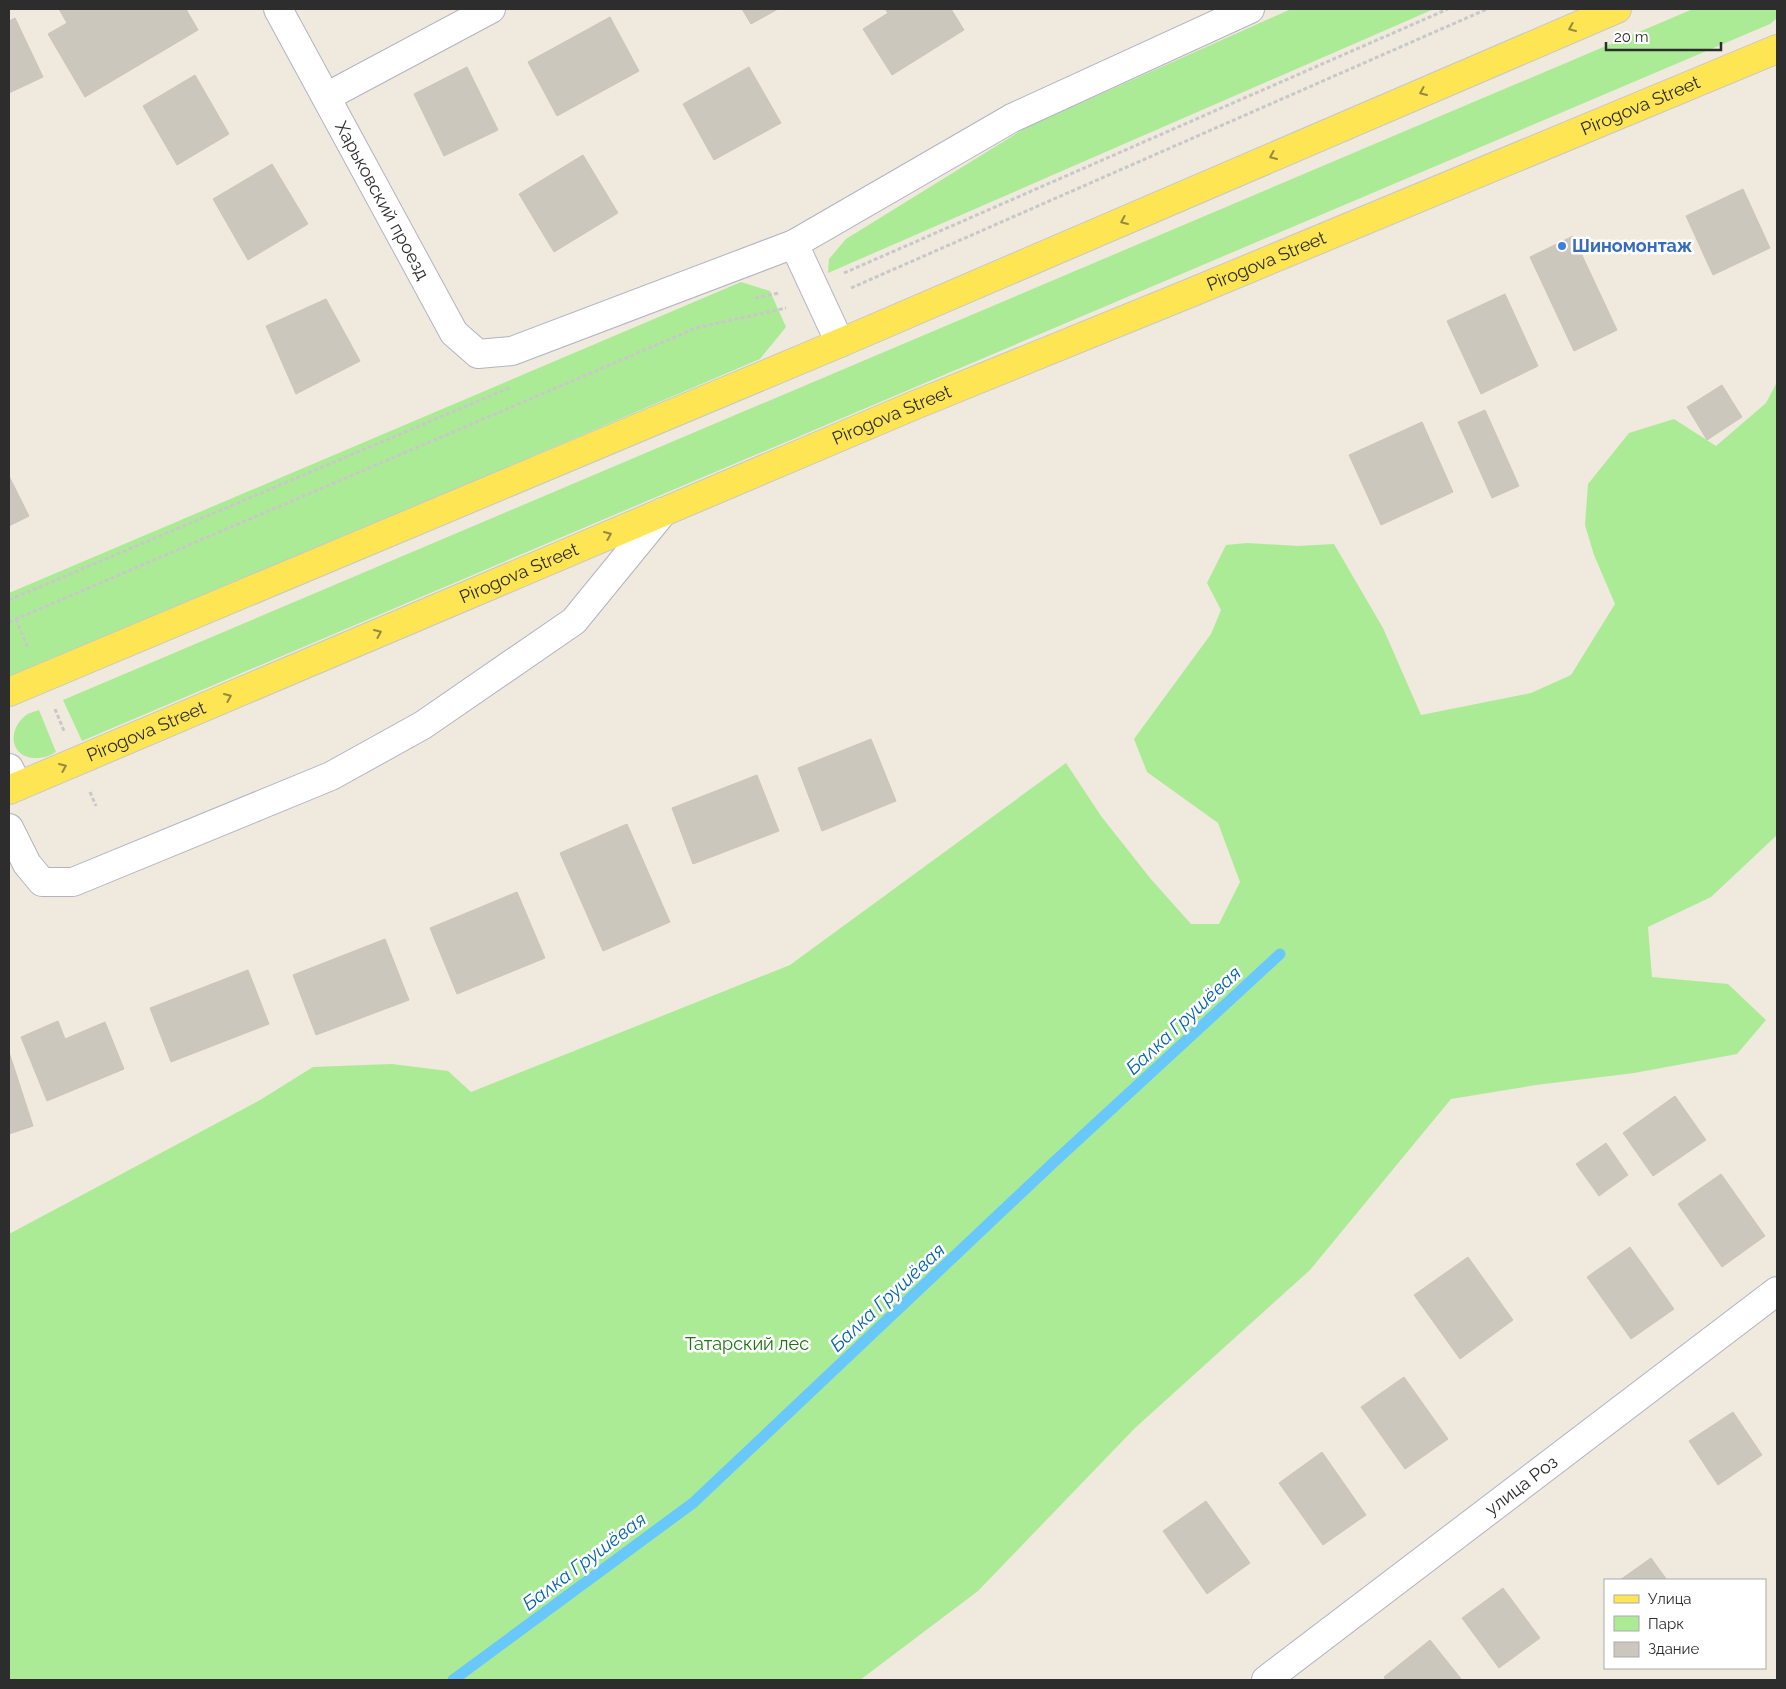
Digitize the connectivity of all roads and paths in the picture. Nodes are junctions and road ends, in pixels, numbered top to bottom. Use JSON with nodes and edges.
{"nodes":[{"id":1,"x":278,"y":9,"type":"edge"},
{"id":2,"x":491,"y":9,"type":"edge"},
{"id":3,"x":1250,"y":9,"type":"edge"},
{"id":4,"x":1487,"y":9,"type":"edge"},
{"id":5,"x":1617,"y":9,"type":"edge"},
{"id":6,"x":1220,"y":15,"type":"edge"},
{"id":7,"x":1777,"y":49,"type":"edge"},
{"id":8,"x":326,"y":98,"type":"junction"},
{"id":9,"x":794,"y":244,"type":"junction"},
{"id":10,"x":822,"y":301,"type":"junction"},
{"id":11,"x":840,"y":342,"type":"junction"},
{"id":12,"x":663,"y":512,"type":"junction"},
{"id":13,"x":16,"y":619,"type":"junction"},
{"id":14,"x":9,"y":622,"type":"edge"},
{"id":15,"x":41,"y":678,"type":"junction"},
{"id":16,"x":9,"y":692,"type":"edge"},
{"id":17,"x":77,"y":761,"type":"junction"},
{"id":18,"x":12,"y":782,"type":"edge"},
{"id":19,"x":96,"y":806,"type":"dead end"},
{"id":20,"x":9,"y":828,"type":"edge"},
{"id":21,"x":1777,"y":1291,"type":"edge"},
{"id":22,"x":1266,"y":1680,"type":"edge"}],
"edges":[{"from":1,"to":8,"type":"street","name":"Харьковский проезд"},
{"from":2,"to":8,"type":"street"},
{"from":3,"to":6,"type":"street","name":"Харьковский проезд"},
{"from":4,"to":10,"type":"path"},
{"from":5,"to":11,"type":"main road","one_way":true},
{"from":6,"to":9,"type":"street","name":"Харьковский проезд"},
{"from":7,"to":12,"type":"main road","name":"Pirogova Street"},
{"from":8,"to":9,"type":"street","name":"Харьковский проезд"},
{"from":9,"to":10,"type":"street"},
{"from":10,"to":11,"type":"street"},
{"from":10,"to":13,"type":"path"},
{"from":11,"to":15,"type":"main road"},
{"from":17,"to":12,"type":"main road","name":"Pirogova Street","one_way":true},
{"from":12,"to":20,"type":"street"},
{"from":13,"to":14,"type":"path"},
{"from":13,"to":15,"type":"path"},
{"from":15,"to":16,"type":"main road"},
{"from":15,"to":17,"type":"path"},
{"from":18,"to":17,"type":"main road","name":"Pirogova Street","one_way":true},
{"from":17,"to":19,"type":"path"},
{"from":21,"to":22,"type":"street","name":"улица Роз"}]}
